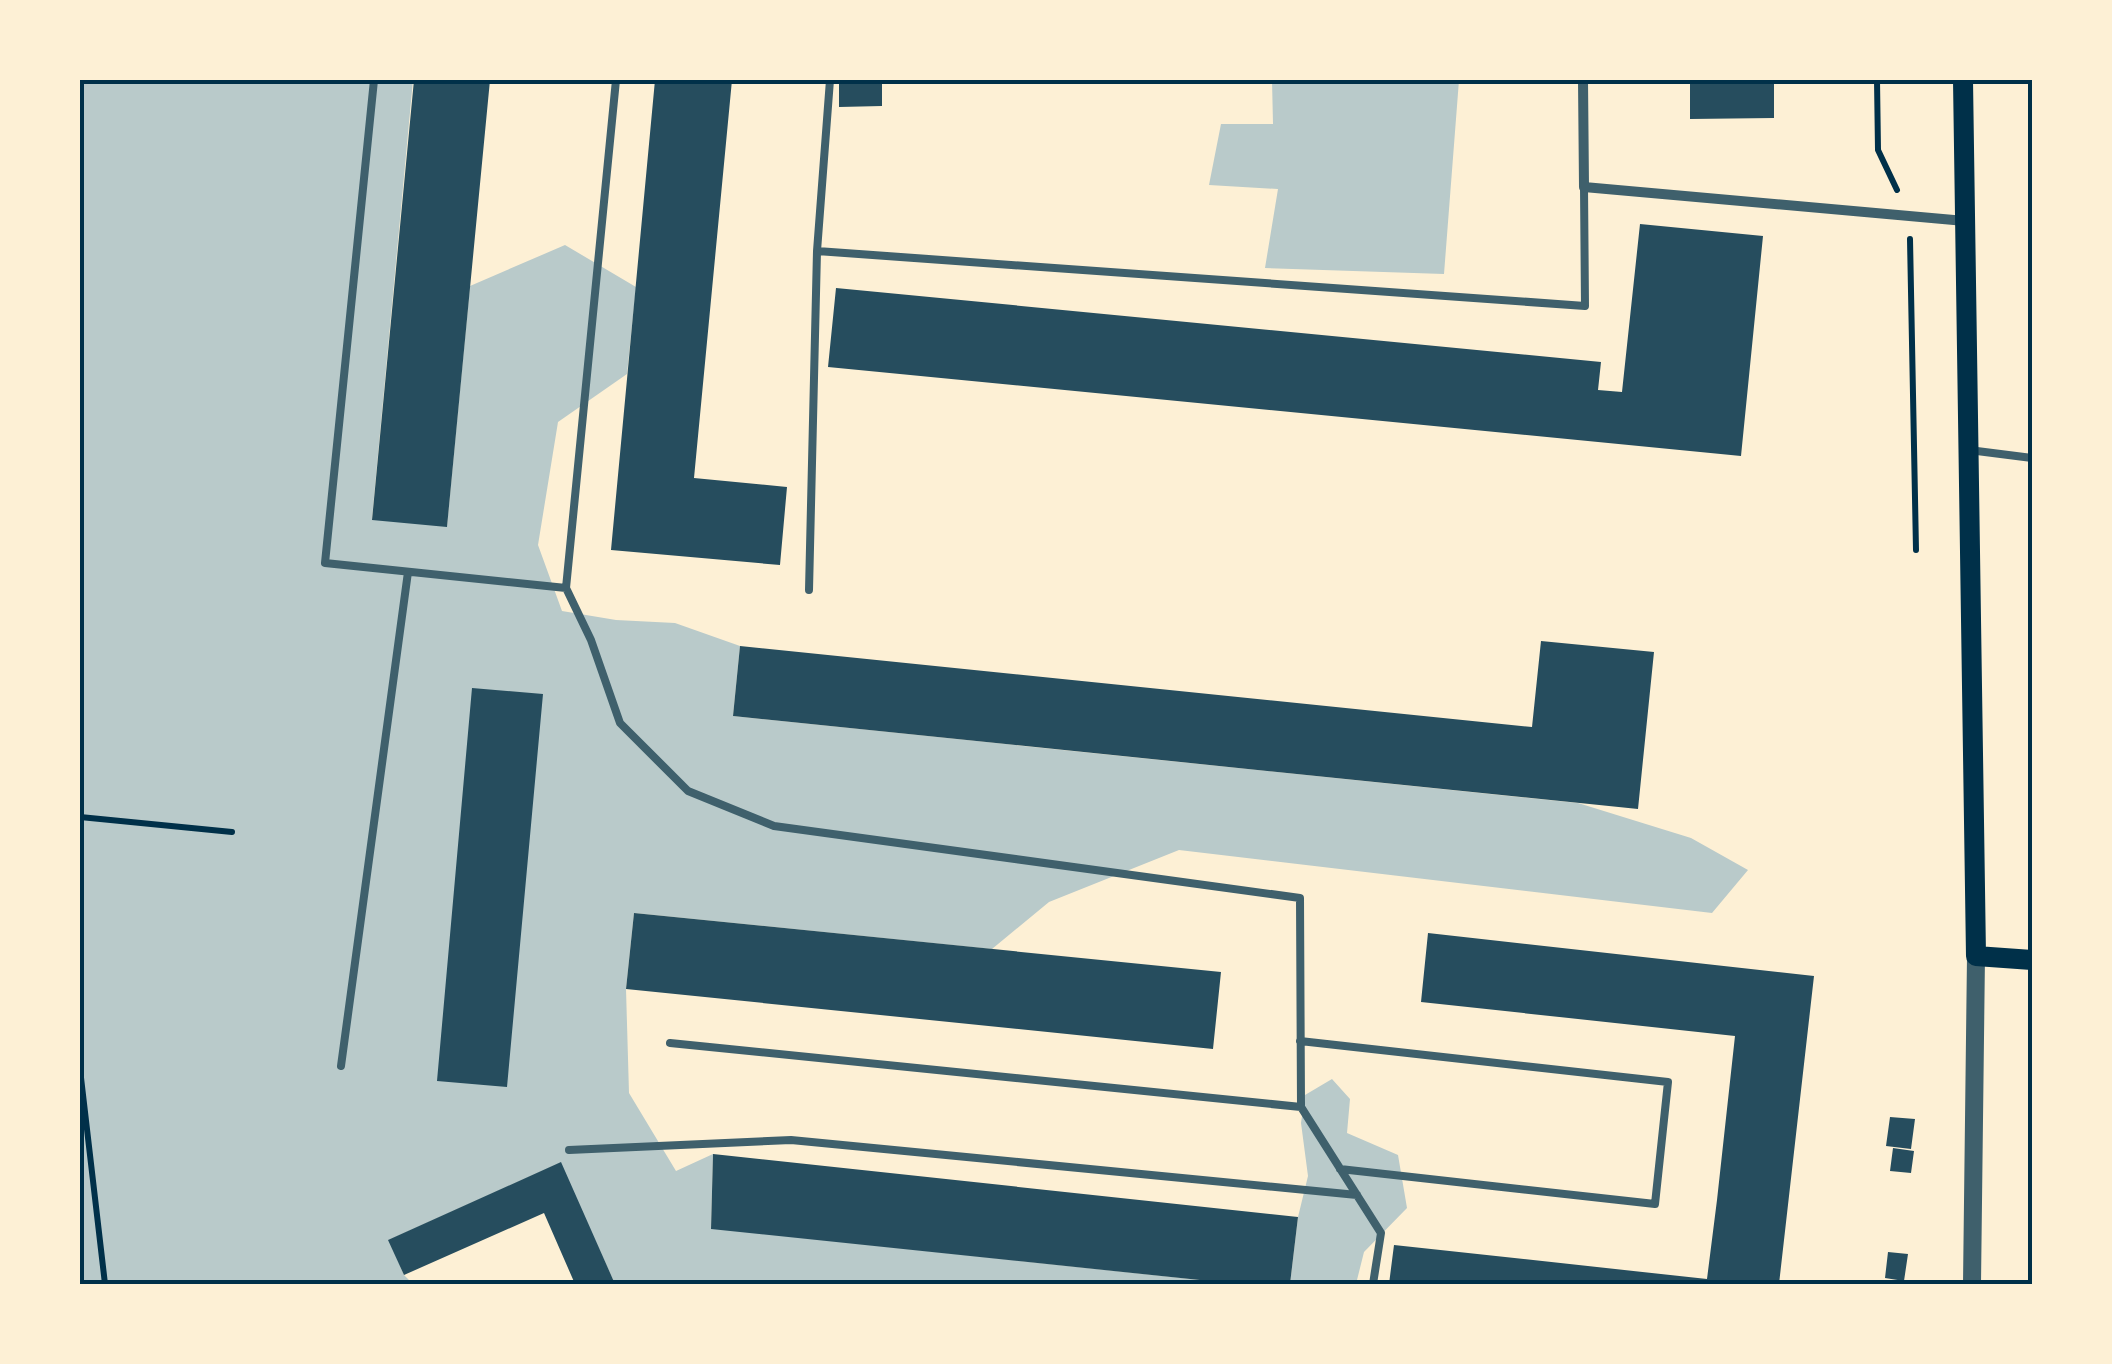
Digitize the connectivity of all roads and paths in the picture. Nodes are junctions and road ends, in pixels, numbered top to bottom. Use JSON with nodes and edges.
{"nodes":[{"id":1,"x":374,"y":80,"type":"edge"},
{"id":2,"x":616,"y":80,"type":"edge"},
{"id":3,"x":830,"y":80,"type":"edge"},
{"id":4,"x":1583,"y":80,"type":"edge"},
{"id":5,"x":1877,"y":80,"type":"edge"},
{"id":6,"x":1963,"y":80,"type":"edge"},
{"id":7,"x":1584,"y":187,"type":"junction"},
{"id":8,"x":1910,"y":217,"type":"junction"},
{"id":9,"x":1965,"y":222,"type":"junction"},
{"id":10,"x":818,"y":250,"type":"junction"},
{"id":11,"x":1968,"y":450,"type":"junction"},
{"id":12,"x":2032,"y":458,"type":"edge"},
{"id":13,"x":1916,"y":550,"type":"dead end"},
{"id":14,"x":408,"y":572,"type":"junction"},
{"id":15,"x":566,"y":588,"type":"junction"},
{"id":16,"x":809,"y":590,"type":"dead end"},
{"id":17,"x":80,"y":817,"type":"edge"},
{"id":18,"x":232,"y":832,"type":"dead end"},
{"id":19,"x":1976,"y":956,"type":"junction"},
{"id":20,"x":2032,"y":960,"type":"edge"},
{"id":21,"x":670,"y":1042,"type":"dead end"},
{"id":22,"x":1300,"y":1042,"type":"junction"},
{"id":23,"x":341,"y":1066,"type":"dead end"},
{"id":24,"x":80,"y":1069,"type":"edge"},
{"id":25,"x":1301,"y":1107,"type":"junction"},
{"id":26,"x":569,"y":1150,"type":"dead end"},
{"id":27,"x":1340,"y":1169,"type":"junction"},
{"id":28,"x":1357,"y":1195,"type":"junction"},
{"id":29,"x":105,"y":1284,"type":"edge"},
{"id":30,"x":1373,"y":1284,"type":"edge"},
{"id":31,"x":1972,"y":1284,"type":"edge"}],
"edges":[{"from":1,"to":14,"type":"lane"},
{"from":2,"to":15,"type":"lane"},
{"from":3,"to":10,"type":"lane"},
{"from":4,"to":7,"type":"street"},
{"from":5,"to":8,"type":"path"},
{"from":6,"to":9,"type":"main road"},
{"from":7,"to":8,"type":"street"},
{"from":7,"to":10,"type":"lane"},
{"from":8,"to":9,"type":"street"},
{"from":8,"to":13,"type":"path"},
{"from":9,"to":11,"type":"main road"},
{"from":10,"to":16,"type":"lane"},
{"from":11,"to":12,"type":"lane"},
{"from":11,"to":19,"type":"main road"},
{"from":14,"to":15,"type":"lane"},
{"from":14,"to":23,"type":"lane"},
{"from":15,"to":22,"type":"lane"},
{"from":17,"to":18,"type":"path"},
{"from":19,"to":20,"type":"main road"},
{"from":19,"to":31,"type":"street"},
{"from":21,"to":25,"type":"lane"},
{"from":22,"to":25,"type":"lane"},
{"from":22,"to":27,"type":"lane"},
{"from":24,"to":29,"type":"path"},
{"from":25,"to":27,"type":"lane"},
{"from":26,"to":28,"type":"lane"},
{"from":27,"to":28,"type":"lane"},
{"from":28,"to":30,"type":"lane"}]}
